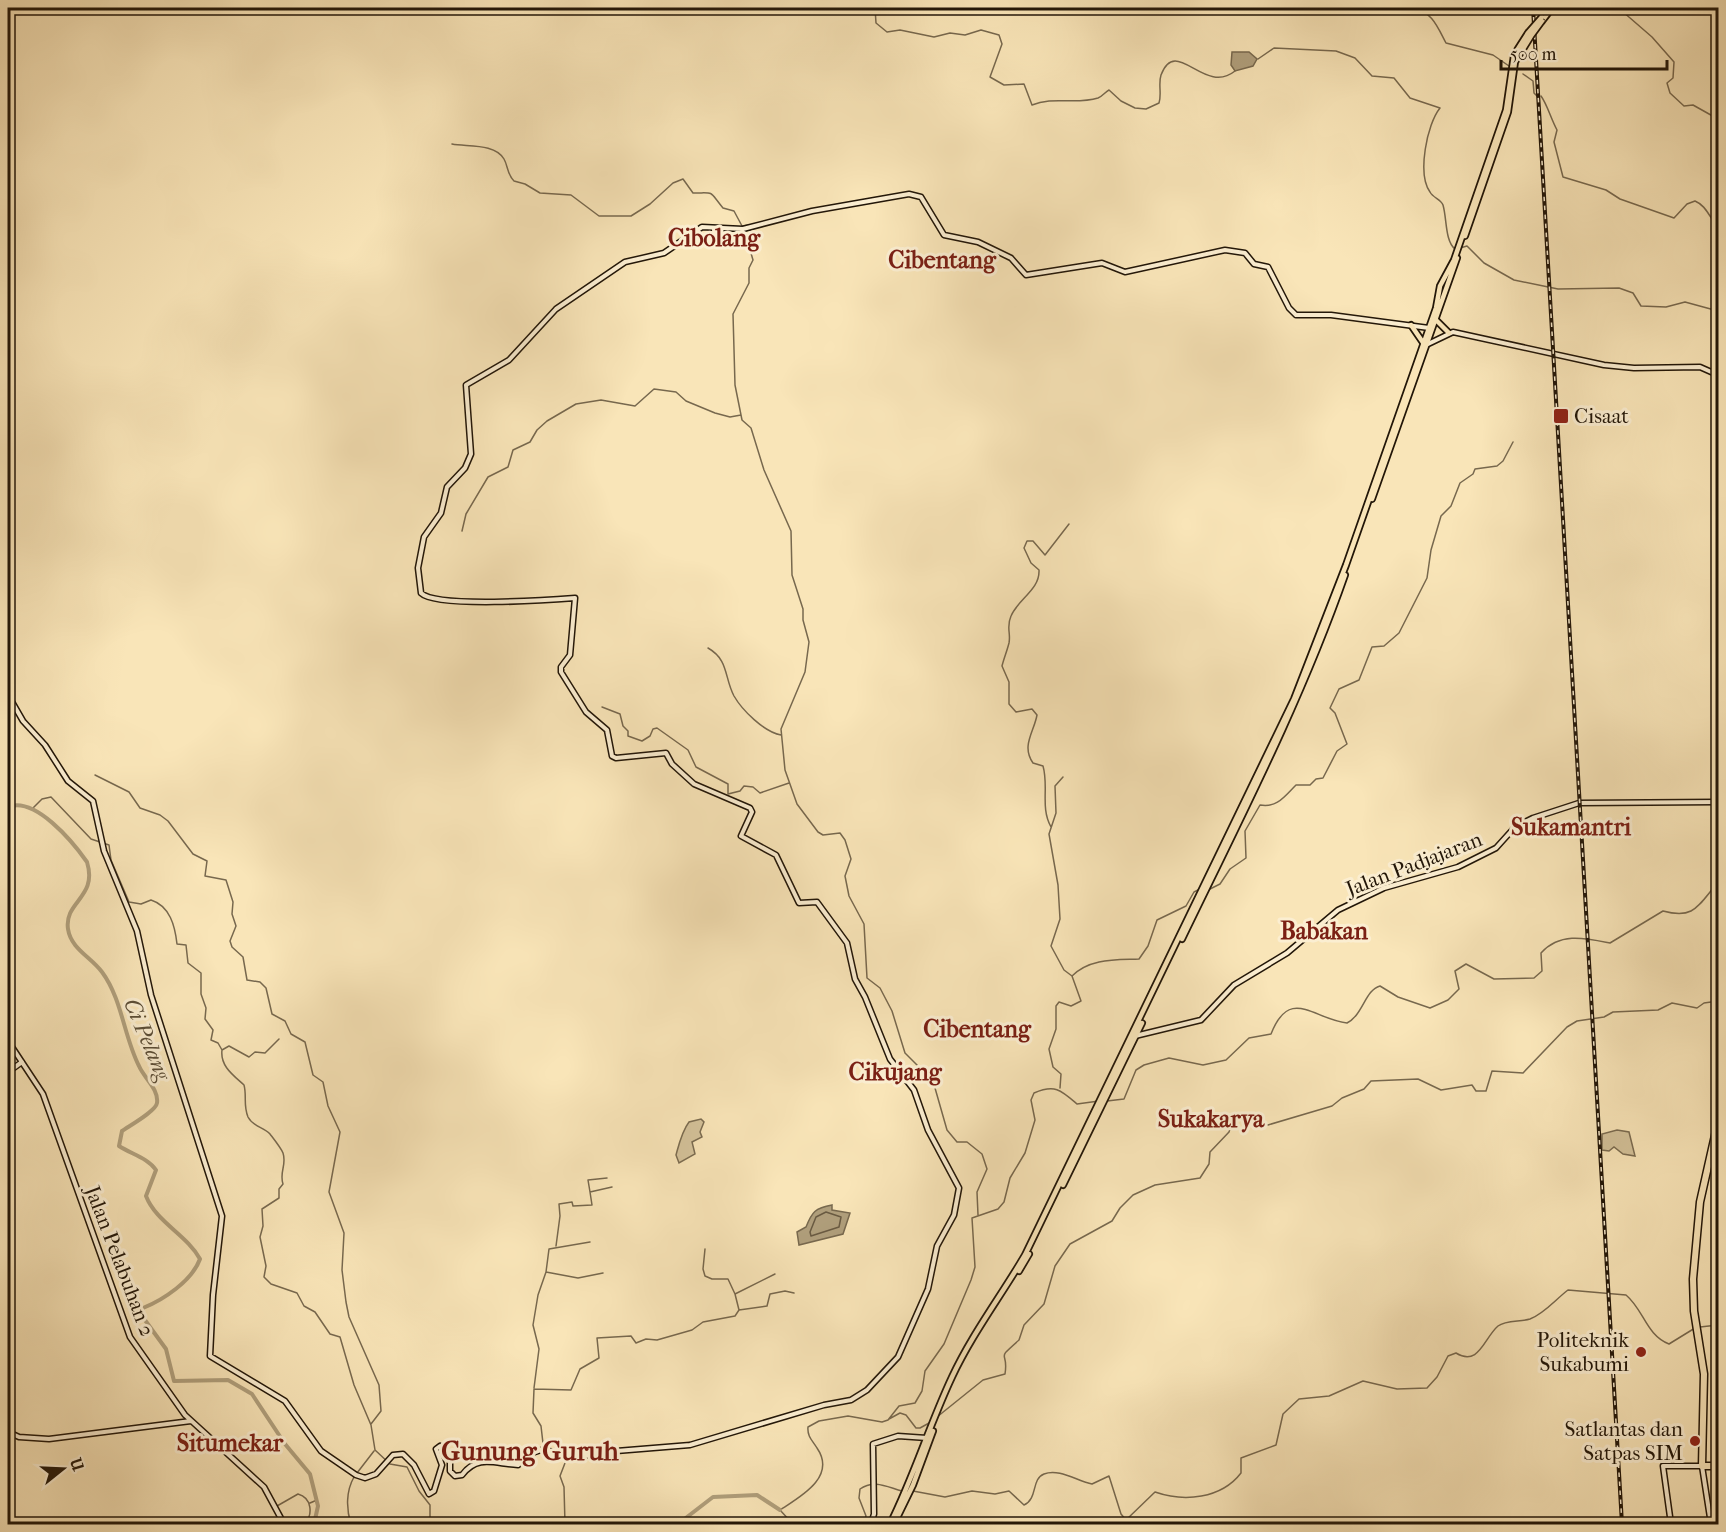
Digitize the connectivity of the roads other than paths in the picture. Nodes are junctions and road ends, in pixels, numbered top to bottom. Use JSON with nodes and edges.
{"nodes":[{"id":1,"x":1550,"y":8,"type":"edge"},
{"id":2,"x":1468,"y":223,"type":"junction"},
{"id":3,"x":1436,"y":320,"type":"junction"},
{"id":4,"x":1411,"y":325,"type":"junction"},
{"id":5,"x":1429,"y":328,"type":"junction"},
{"id":6,"x":1449,"y":333,"type":"junction"},
{"id":7,"x":1426,"y":344,"type":"junction"},
{"id":8,"x":1719,"y":375,"type":"edge"},
{"id":9,"x":8,"y":695,"type":"edge"},
{"id":10,"x":1719,"y":802,"type":"edge"},
{"id":11,"x":1151,"y":999,"type":"junction"},
{"id":12,"x":1141,"y":1023,"type":"junction"},
{"id":13,"x":1148,"y":1032,"type":"junction"},
{"id":14,"x":1136,"y":1036,"type":"junction"},
{"id":15,"x":8,"y":1041,"type":"edge"},
{"id":16,"x":22,"y":1062,"type":"junction"},
{"id":17,"x":8,"y":1072,"type":"edge"},
{"id":18,"x":1107,"y":1092,"type":"junction"},
{"id":19,"x":1719,"y":1122,"type":"edge"},
{"id":20,"x":190,"y":1421,"type":"junction"},
{"id":21,"x":934,"y":1424,"type":"junction"},
{"id":22,"x":8,"y":1432,"type":"edge"},
{"id":23,"x":927,"y":1438,"type":"junction"},
{"id":24,"x":1702,"y":1466,"type":"junction"},
{"id":25,"x":1719,"y":1466,"type":"edge"},
{"id":26,"x":911,"y":1484,"type":"junction"},
{"id":27,"x":284,"y":1524,"type":"edge"},
{"id":28,"x":871,"y":1524,"type":"edge"},
{"id":29,"x":892,"y":1524,"type":"edge"},
{"id":30,"x":1671,"y":1524,"type":"edge"},
{"id":31,"x":1711,"y":1524,"type":"edge"}],
"edges":[{"from":1,"to":2,"type":"main road","bridge":true},
{"from":2,"to":3,"type":"main road"},
{"from":2,"to":5,"type":"main road"},
{"from":3,"to":6,"type":"main road"},
{"from":3,"to":7,"type":"main road"},
{"from":4,"to":5,"type":"street"},
{"from":4,"to":7,"type":"main road"},
{"from":4,"to":9,"type":"street"},
{"from":5,"to":7,"type":"main road"},
{"from":6,"to":7,"type":"street"},
{"from":6,"to":8,"type":"street"},
{"from":7,"to":11,"type":"main road"},
{"from":10,"to":13,"type":"street","name":"Jalan Padjajaran"},
{"from":11,"to":12,"type":"main road"},
{"from":11,"to":18,"type":"main road"},
{"from":12,"to":13,"type":"street"},
{"from":12,"to":14,"type":"main road"},
{"from":13,"to":14,"type":"street","name":"Jalan Padjajaran"},
{"from":14,"to":18,"type":"main road"},
{"from":15,"to":16,"type":"street","name":"Jalan Pelabuhan 2"},
{"from":16,"to":17,"type":"street"},
{"from":16,"to":20,"type":"street","name":"Jalan Pelabuhan 2"},
{"from":18,"to":21,"type":"main road"},
{"from":19,"to":24,"type":"highway"},
{"from":20,"to":22,"type":"street"},
{"from":20,"to":27,"type":"street","name":"Jalan Pelabuhan 2"},
{"from":21,"to":23,"type":"main road"},
{"from":21,"to":26,"type":"main road"},
{"from":23,"to":26,"type":"main road"},
{"from":23,"to":28,"type":"street"},
{"from":24,"to":25,"type":"highway"},
{"from":24,"to":30,"type":"street"},
{"from":24,"to":31,"type":"street"},
{"from":26,"to":29,"type":"main road"}]}
